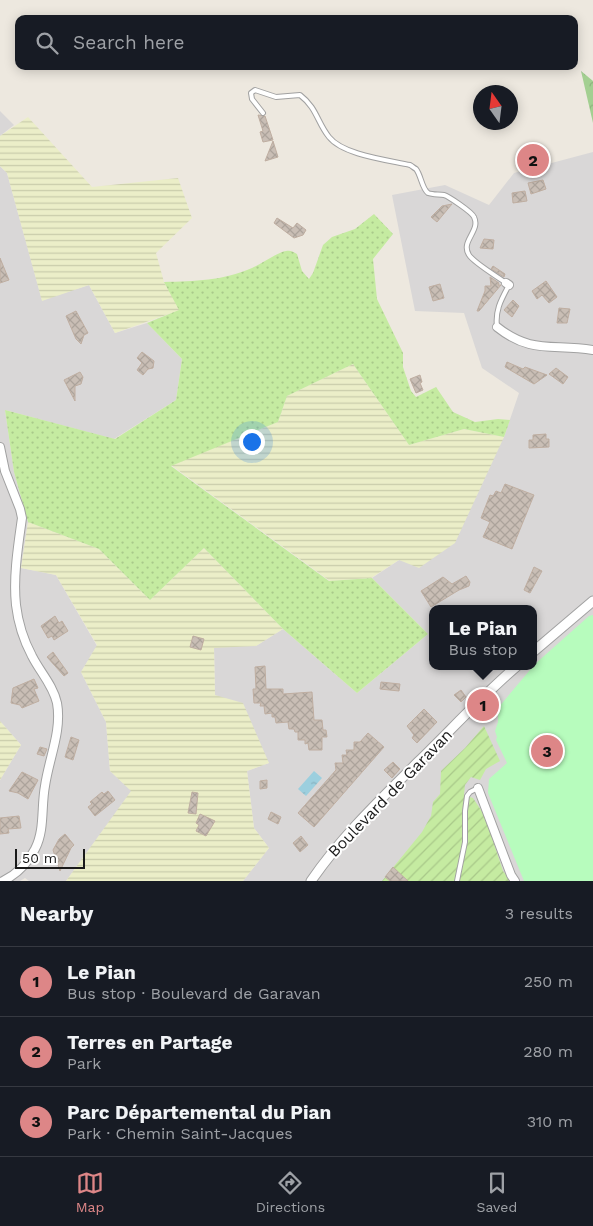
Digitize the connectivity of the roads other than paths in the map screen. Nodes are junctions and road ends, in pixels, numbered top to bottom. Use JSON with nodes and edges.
{"nodes":[{"id":1,"x":263,"y":113,"type":"dead end"},
{"id":2,"x":497,"y":327,"type":"joint"},
{"id":3,"x":593,"y":350,"type":"edge"},
{"id":4,"x":0,"y":447,"type":"edge"},
{"id":5,"x":593,"y":601,"type":"edge"},
{"id":6,"x":537,"y":649,"type":"edge"},
{"id":7,"x":512,"y":670,"type":"edge"},
{"id":8,"x":478,"y":788,"type":"joint"},
{"id":9,"x":3,"y":881,"type":"edge"},
{"id":10,"x":311,"y":881,"type":"edge"},
{"id":11,"x":457,"y":881,"type":"edge"},
{"id":12,"x":515,"y":881,"type":"edge"}],
"edges":[{"from":1,"to":2,"type":"lane"},
{"from":2,"to":3,"type":"street"},
{"from":4,"to":9,"type":"street"},
{"from":5,"to":6,"type":"street"},
{"from":7,"to":10,"type":"street","name":"Boulevard de Garavan"},
{"from":8,"to":11,"type":"lane"},
{"from":8,"to":12,"type":"street"}]}
